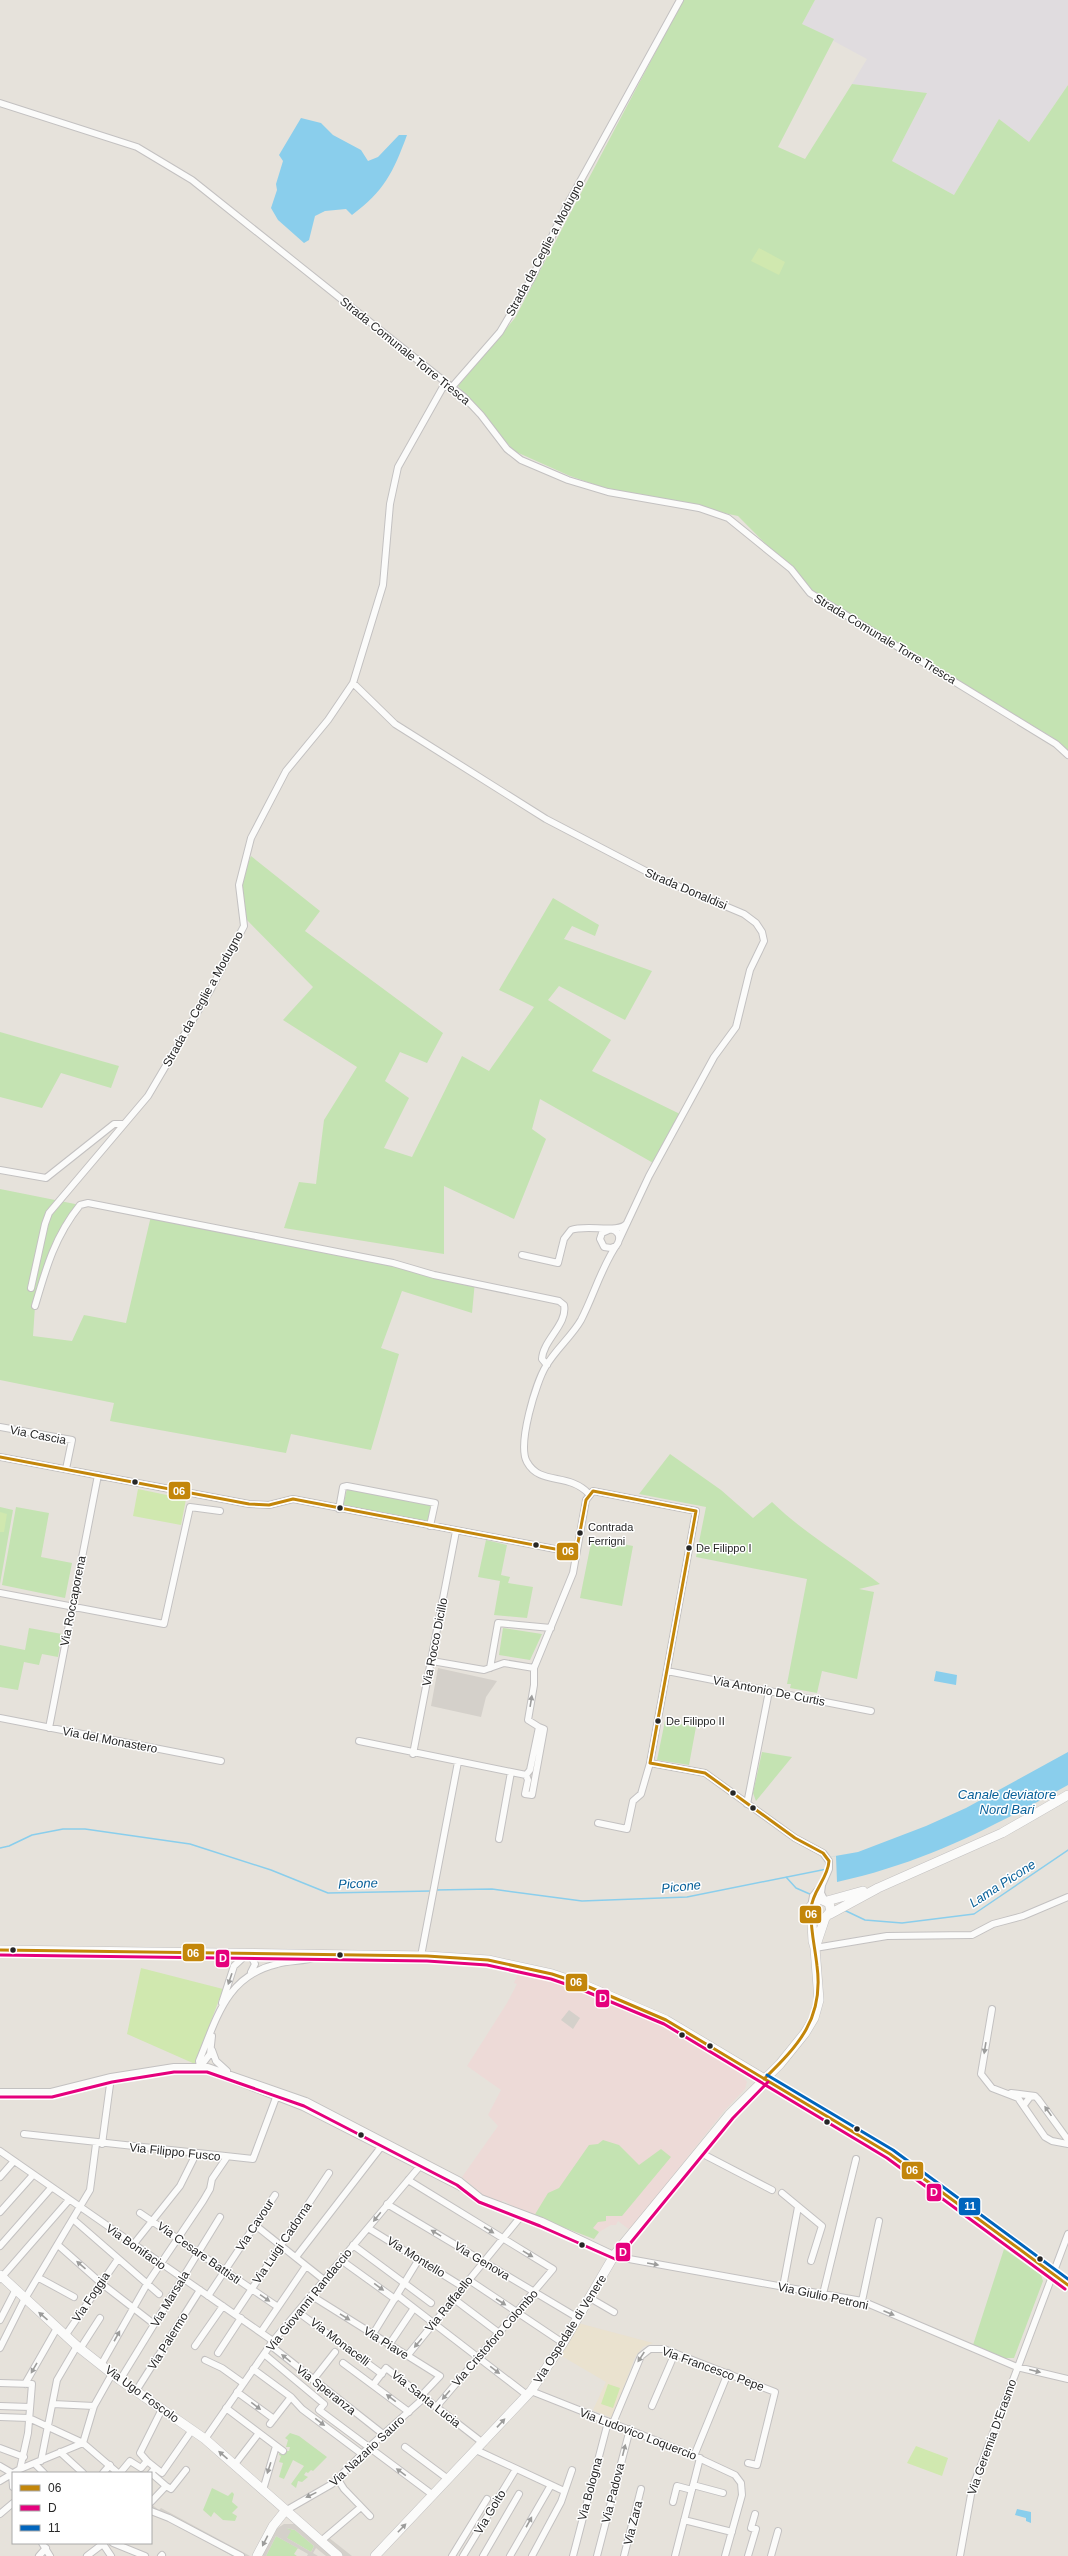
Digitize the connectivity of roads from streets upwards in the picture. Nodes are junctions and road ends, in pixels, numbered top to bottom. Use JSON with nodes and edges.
{"nodes":[{"id":1,"x":680,"y":0,"type":"edge"},
{"id":2,"x":0,"y":102,"type":"edge"},
{"id":3,"x":452,"y":387,"type":"junction"},
{"id":4,"x":354,"y":683,"type":"junction"},
{"id":5,"x":1068,"y":755,"type":"edge"},
{"id":6,"x":122,"y":1124,"type":"junction"},
{"id":7,"x":0,"y":1170,"type":"edge"},
{"id":8,"x":628,"y":1222,"type":"junction"},
{"id":9,"x":584,"y":1227,"type":"junction"},
{"id":10,"x":611,"y":1229,"type":"junction"},
{"id":11,"x":600,"y":1238,"type":"junction"},
{"id":12,"x":618,"y":1243,"type":"junction"},
{"id":13,"x":604,"y":1247,"type":"junction"},
{"id":14,"x":522,"y":1255,"type":"dead end"},
{"id":15,"x":605,"y":1269,"type":"junction"},
{"id":16,"x":31,"y":1288,"type":"dead end"},
{"id":17,"x":36,"y":1306,"type":"dead end"},
{"id":18,"x":547,"y":1365,"type":"junction"},
{"id":19,"x":0,"y":1427,"type":"edge"},
{"id":20,"x":0,"y":1457,"type":"edge"},
{"id":21,"x":66,"y":1469,"type":"junction"},
{"id":22,"x":98,"y":1475,"type":"junction"},
{"id":23,"x":589,"y":1494,"type":"junction"},
{"id":24,"x":339,"y":1509,"type":"junction"},
{"id":25,"x":220,"y":1512,"type":"dead end"},
{"id":26,"x":430,"y":1526,"type":"junction"},
{"id":27,"x":456,"y":1531,"type":"junction"},
{"id":28,"x":576,"y":1553,"type":"junction"},
{"id":29,"x":0,"y":1593,"type":"edge"},
{"id":30,"x":72,"y":1606,"type":"junction"},
{"id":31,"x":551,"y":1628,"type":"junction"},
{"id":32,"x":432,"y":1660,"type":"junction"},
{"id":33,"x":490,"y":1668,"type":"junction"},
{"id":34,"x":534,"y":1668,"type":"junction"},
{"id":35,"x":667,"y":1671,"type":"junction"},
{"id":36,"x":769,"y":1691,"type":"junction"},
{"id":37,"x":872,"y":1711,"type":"dead end"},
{"id":38,"x":0,"y":1718,"type":"edge"},
{"id":39,"x":539,"y":1727,"type":"junction"},
{"id":40,"x":49,"y":1728,"type":"junction"},
{"id":41,"x":359,"y":1741,"type":"dead end"},
{"id":42,"x":413,"y":1754,"type":"junction"},
{"id":43,"x":221,"y":1761,"type":"dead end"},
{"id":44,"x":458,"y":1762,"type":"junction"},
{"id":45,"x":650,"y":1762,"type":"junction"},
{"id":46,"x":511,"y":1772,"type":"junction"},
{"id":47,"x":526,"y":1775,"type":"junction"},
{"id":48,"x":1068,"y":1796,"type":"edge"},
{"id":49,"x":747,"y":1804,"type":"junction"},
{"id":50,"x":598,"y":1823,"type":"dead end"},
{"id":51,"x":499,"y":1839,"type":"dead end"},
{"id":52,"x":822,"y":1885,"type":"junction"},
{"id":53,"x":878,"y":1888,"type":"junction"},
{"id":54,"x":1068,"y":1897,"type":"edge"},
{"id":55,"x":826,"y":1900,"type":"junction"},
{"id":56,"x":812,"y":1910,"type":"junction"},
{"id":57,"x":827,"y":1916,"type":"junction"},
{"id":58,"x":815,"y":1948,"type":"junction"},
{"id":59,"x":0,"y":1950,"type":"edge"},
{"id":60,"x":422,"y":1953,"type":"junction"},
{"id":61,"x":230,"y":1954,"type":"junction"},
{"id":62,"x":249,"y":1954,"type":"junction"},
{"id":63,"x":323,"y":1955,"type":"junction"},
{"id":64,"x":234,"y":1966,"type":"junction"},
{"id":65,"x":248,"y":1975,"type":"junction"},
{"id":66,"x":221,"y":2009,"type":"junction"},
{"id":67,"x":992,"y":2009,"type":"dead end"},
{"id":68,"x":212,"y":2033,"type":"junction"},
{"id":69,"x":211,"y":2048,"type":"junction"},
{"id":70,"x":200,"y":2067,"type":"junction"},
{"id":71,"x":233,"y":2075,"type":"junction"},
{"id":72,"x":111,"y":2078,"type":"junction"},
{"id":73,"x":764,"y":2079,"type":"junction"},
{"id":74,"x":0,"y":2092,"type":"edge"},
{"id":75,"x":1011,"y":2093,"type":"junction"},
{"id":76,"x":277,"y":2094,"type":"junction"},
{"id":77,"x":1035,"y":2096,"type":"junction"},
{"id":78,"x":1024,"y":2105,"type":"junction"},
{"id":79,"x":24,"y":2134,"type":"dead end"},
{"id":80,"x":1068,"y":2140,"type":"edge"},
{"id":81,"x":99,"y":2144,"type":"junction"},
{"id":82,"x":1068,"y":2144,"type":"edge"},
{"id":83,"x":381,"y":2147,"type":"junction"},
{"id":84,"x":0,"y":2151,"type":"edge"},
{"id":85,"x":699,"y":2152,"type":"junction"},
{"id":86,"x":196,"y":2154,"type":"junction"},
{"id":87,"x":228,"y":2157,"type":"junction"},
{"id":88,"x":856,"y":2159,"type":"dead end"},
{"id":89,"x":14,"y":2161,"type":"junction"},
{"id":90,"x":420,"y":2166,"type":"junction"},
{"id":91,"x":329,"y":2173,"type":"dead end"},
{"id":92,"x":33,"y":2175,"type":"junction"},
{"id":93,"x":0,"y":2177,"type":"edge"},
{"id":94,"x":408,"y":2180,"type":"junction"},
{"id":95,"x":51,"y":2188,"type":"junction"},
{"id":96,"x":772,"y":2190,"type":"dead end"},
{"id":97,"x":782,"y":2193,"type":"dead end"},
{"id":98,"x":275,"y":2195,"type":"dead end"},
{"id":99,"x":481,"y":2198,"type":"junction"},
{"id":100,"x":69,"y":2200,"type":"junction"},
{"id":101,"x":387,"y":2204,"type":"junction"},
{"id":102,"x":798,"y":2207,"type":"junction"},
{"id":103,"x":81,"y":2208,"type":"junction"},
{"id":104,"x":0,"y":2212,"type":"edge"},
{"id":105,"x":140,"y":2213,"type":"dead end"},
{"id":106,"x":522,"y":2215,"type":"junction"},
{"id":107,"x":220,"y":2217,"type":"dead end"},
{"id":108,"x":74,"y":2220,"type":"junction"},
{"id":109,"x":152,"y":2221,"type":"junction"},
{"id":110,"x":879,"y":2221,"type":"dead end"},
{"id":111,"x":255,"y":2225,"type":"junction"},
{"id":112,"x":368,"y":2228,"type":"junction"},
{"id":113,"x":1068,"y":2234,"type":"edge"},
{"id":114,"x":177,"y":2237,"type":"junction"},
{"id":115,"x":503,"y":2238,"type":"junction"},
{"id":116,"x":280,"y":2244,"type":"junction"},
{"id":117,"x":58,"y":2245,"type":"junction"},
{"id":118,"x":133,"y":2245,"type":"junction"},
{"id":119,"x":353,"y":2245,"type":"junction"},
{"id":120,"x":0,"y":2246,"type":"edge"},
{"id":121,"x":198,"y":2252,"type":"junction"},
{"id":122,"x":615,"y":2254,"type":"junction"},
{"id":123,"x":296,"y":2257,"type":"junction"},
{"id":124,"x":118,"y":2259,"type":"junction"},
{"id":125,"x":419,"y":2259,"type":"junction"},
{"id":126,"x":342,"y":2260,"type":"junction"},
{"id":127,"x":811,"y":2261,"type":"dead end"},
{"id":128,"x":484,"y":2262,"type":"junction"},
{"id":129,"x":160,"y":2263,"type":"junction"},
{"id":130,"x":306,"y":2266,"type":"junction"},
{"id":131,"x":225,"y":2271,"type":"junction"},
{"id":132,"x":1054,"y":2274,"type":"junction"},
{"id":133,"x":1,"y":2277,"type":"edge"},
{"id":134,"x":39,"y":2278,"type":"junction"},
{"id":135,"x":182,"y":2278,"type":"junction"},
{"id":136,"x":324,"y":2280,"type":"junction"},
{"id":137,"x":469,"y":2280,"type":"junction"},
{"id":138,"x":101,"y":2283,"type":"junction"},
{"id":139,"x":405,"y":2283,"type":"junction"},
{"id":140,"x":146,"y":2284,"type":"junction"},
{"id":141,"x":1068,"y":2285,"type":"edge"},
{"id":142,"x":463,"y":2287,"type":"junction"},
{"id":143,"x":783,"y":2287,"type":"junction"},
{"id":144,"x":251,"y":2289,"type":"junction"},
{"id":145,"x":200,"y":2290,"type":"junction"},
{"id":146,"x":15,"y":2291,"type":"junction"},
{"id":147,"x":534,"y":2292,"type":"junction"},
{"id":148,"x":159,"y":2294,"type":"dead end"},
{"id":149,"x":823,"y":2294,"type":"junction"},
{"id":150,"x":208,"y":2296,"type":"junction"},
{"id":151,"x":312,"y":2296,"type":"junction"},
{"id":152,"x":74,"y":2297,"type":"dead end"},
{"id":153,"x":396,"y":2297,"type":"junction"},
{"id":154,"x":590,"y":2298,"type":"junction"},
{"id":155,"x":454,"y":2299,"type":"junction"},
{"id":156,"x":25,"y":2300,"type":"junction"},
{"id":157,"x":862,"y":2301,"type":"junction"},
{"id":158,"x":432,"y":2302,"type":"dead end"},
{"id":159,"x":223,"y":2306,"type":"junction"},
{"id":160,"x":278,"y":2307,"type":"junction"},
{"id":161,"x":133,"y":2308,"type":"junction"},
{"id":162,"x":414,"y":2308,"type":"junction"},
{"id":163,"x":298,"y":2312,"type":"junction"},
{"id":164,"x":517,"y":2312,"type":"junction"},
{"id":165,"x":614,"y":2312,"type":"dead end"},
{"id":166,"x":235,"y":2314,"type":"junction"},
{"id":167,"x":100,"y":2318,"type":"dead end"},
{"id":168,"x":241,"y":2318,"type":"junction"},
{"id":169,"x":578,"y":2318,"type":"junction"},
{"id":170,"x":0,"y":2320,"type":"edge"},
{"id":171,"x":154,"y":2324,"type":"junction"},
{"id":172,"x":434,"y":2324,"type":"junction"},
{"id":173,"x":57,"y":2328,"type":"junction"},
{"id":174,"x":261,"y":2332,"type":"junction"},
{"id":175,"x":500,"y":2333,"type":"junction"},
{"id":176,"x":373,"y":2334,"type":"junction"},
{"id":177,"x":65,"y":2336,"type":"junction"},
{"id":178,"x":271,"y":2343,"type":"junction"},
{"id":179,"x":563,"y":2343,"type":"junction"},
{"id":180,"x":389,"y":2345,"type":"junction"},
{"id":181,"x":195,"y":2346,"type":"dead end"},
{"id":182,"x":0,"y":2348,"type":"edge"},
{"id":183,"x":78,"y":2348,"type":"junction"},
{"id":184,"x":335,"y":2352,"type":"dead end"},
{"id":185,"x":218,"y":2353,"type":"dead end"},
{"id":186,"x":675,"y":2353,"type":"junction"},
{"id":187,"x":264,"y":2354,"type":"junction"},
{"id":188,"x":407,"y":2356,"type":"junction"},
{"id":189,"x":479,"y":2357,"type":"junction"},
{"id":190,"x":205,"y":2360,"type":"dead end"},
{"id":191,"x":343,"y":2363,"type":"dead end"},
{"id":192,"x":101,"y":2365,"type":"junction"},
{"id":193,"x":1017,"y":2367,"type":"junction"},
{"id":194,"x":253,"y":2369,"type":"junction"},
{"id":195,"x":728,"y":2373,"type":"junction"},
{"id":196,"x":112,"y":2374,"type":"junction"},
{"id":197,"x":382,"y":2374,"type":"junction"},
{"id":198,"x":120,"y":2380,"type":"junction"},
{"id":199,"x":313,"y":2380,"type":"junction"},
{"id":200,"x":1068,"y":2380,"type":"edge"},
{"id":201,"x":243,"y":2383,"type":"junction"},
{"id":202,"x":0,"y":2384,"type":"edge"},
{"id":203,"x":28,"y":2384,"type":"junction"},
{"id":204,"x":373,"y":2385,"type":"junction"},
{"id":205,"x":136,"y":2391,"type":"junction"},
{"id":206,"x":237,"y":2392,"type":"junction"},
{"id":207,"x":529,"y":2393,"type":"junction"},
{"id":208,"x":423,"y":2396,"type":"junction"},
{"id":209,"x":291,"y":2397,"type":"junction"},
{"id":210,"x":53,"y":2404,"type":"junction"},
{"id":211,"x":0,"y":2406,"type":"edge"},
{"id":212,"x":94,"y":2406,"type":"junction"},
{"id":213,"x":437,"y":2406,"type":"junction"},
{"id":214,"x":652,"y":2406,"type":"dead end"},
{"id":215,"x":30,"y":2407,"type":"junction"},
{"id":216,"x":226,"y":2408,"type":"junction"},
{"id":217,"x":162,"y":2409,"type":"junction"},
{"id":218,"x":409,"y":2412,"type":"junction"},
{"id":219,"x":0,"y":2417,"type":"edge"},
{"id":220,"x":29,"y":2418,"type":"junction"},
{"id":221,"x":610,"y":2422,"type":"junction"},
{"id":222,"x":48,"y":2427,"type":"junction"},
{"id":223,"x":630,"y":2429,"type":"junction"},
{"id":224,"x":192,"y":2430,"type":"junction"},
{"id":225,"x":259,"y":2433,"type":"junction"},
{"id":226,"x":383,"y":2434,"type":"junction"},
{"id":227,"x":205,"y":2439,"type":"junction"},
{"id":228,"x":83,"y":2442,"type":"junction"},
{"id":229,"x":483,"y":2443,"type":"junction"},
{"id":230,"x":276,"y":2446,"type":"junction"},
{"id":231,"x":405,"y":2447,"type":"dead end"},
{"id":232,"x":0,"y":2448,"type":"edge"},
{"id":233,"x":368,"y":2448,"type":"junction"},
{"id":234,"x":476,"y":2450,"type":"junction"},
{"id":235,"x":283,"y":2451,"type":"dead end"},
{"id":236,"x":60,"y":2452,"type":"junction"},
{"id":237,"x":362,"y":2454,"type":"junction"},
{"id":238,"x":24,"y":2457,"type":"junction"},
{"id":239,"x":697,"y":2457,"type":"junction"},
{"id":240,"x":147,"y":2461,"type":"junction"},
{"id":241,"x":38,"y":2462,"type":"junction"},
{"id":242,"x":748,"y":2463,"type":"dead end"},
{"id":243,"x":235,"y":2464,"type":"junction"},
{"id":244,"x":110,"y":2465,"type":"junction"},
{"id":245,"x":0,"y":2466,"type":"edge"},
{"id":246,"x":155,"y":2468,"type":"junction"},
{"id":247,"x":20,"y":2469,"type":"junction"},
{"id":248,"x":516,"y":2469,"type":"junction"},
{"id":249,"x":186,"y":2470,"type":"dead end"},
{"id":250,"x":572,"y":2470,"type":"dead end"},
{"id":251,"x":14,"y":2472,"type":"edge"},
{"id":252,"x":43,"y":2472,"type":"edge"},
{"id":253,"x":83,"y":2472,"type":"edge"},
{"id":254,"x":104,"y":2472,"type":"edge"},
{"id":255,"x":118,"y":2472,"type":"edge"},
{"id":256,"x":120,"y":2472,"type":"edge"},
{"id":257,"x":152,"y":2472,"type":"edge"},
{"id":258,"x":12,"y":2473,"type":"edge"},
{"id":259,"x":152,"y":2474,"type":"edge"},
{"id":260,"x":337,"y":2478,"type":"junction"},
{"id":261,"x":448,"y":2479,"type":"junction"},
{"id":262,"x":0,"y":2481,"type":"edge"},
{"id":263,"x":551,"y":2485,"type":"junction"},
{"id":264,"x":166,"y":2486,"type":"junction"},
{"id":265,"x":693,"y":2488,"type":"junction"},
{"id":266,"x":641,"y":2489,"type":"dead end"},
{"id":267,"x":263,"y":2490,"type":"junction"},
{"id":268,"x":564,"y":2491,"type":"junction"},
{"id":269,"x":723,"y":2493,"type":"dead end"},
{"id":270,"x":519,"y":2494,"type":"dead end"},
{"id":271,"x":433,"y":2495,"type":"junction"},
{"id":272,"x":487,"y":2499,"type":"dead end"},
{"id":273,"x":152,"y":2501,"type":"edge"},
{"id":274,"x":673,"y":2502,"type":"dead end"},
{"id":275,"x":12,"y":2504,"type":"edge"},
{"id":276,"x":361,"y":2507,"type":"junction"},
{"id":277,"x":152,"y":2511,"type":"edge"},
{"id":278,"x":285,"y":2511,"type":"junction"},
{"id":279,"x":0,"y":2514,"type":"edge"},
{"id":280,"x":755,"y":2514,"type":"dead end"},
{"id":281,"x":370,"y":2516,"type":"dead end"},
{"id":282,"x":295,"y":2520,"type":"junction"},
{"id":283,"x":684,"y":2520,"type":"junction"},
{"id":284,"x":273,"y":2526,"type":"junction"},
{"id":285,"x":778,"y":2531,"type":"dead end"},
{"id":286,"x":732,"y":2532,"type":"junction"},
{"id":287,"x":321,"y":2541,"type":"junction"},
{"id":288,"x":103,"y":2544,"type":"edge"},
{"id":289,"x":115,"y":2544,"type":"edge"},
{"id":290,"x":44,"y":2545,"type":"edge"},
{"id":291,"x":135,"y":2554,"type":"edge"},
{"id":292,"x":39,"y":2556,"type":"edge"},
{"id":293,"x":50,"y":2556,"type":"edge"},
{"id":294,"x":87,"y":2556,"type":"edge"},
{"id":295,"x":111,"y":2556,"type":"edge"},
{"id":296,"x":145,"y":2556,"type":"edge"},
{"id":297,"x":241,"y":2556,"type":"edge"},
{"id":298,"x":257,"y":2556,"type":"edge"},
{"id":299,"x":338,"y":2556,"type":"edge"},
{"id":300,"x":375,"y":2556,"type":"edge"},
{"id":301,"x":452,"y":2556,"type":"edge"},
{"id":302,"x":463,"y":2556,"type":"edge"},
{"id":303,"x":483,"y":2556,"type":"edge"},
{"id":304,"x":510,"y":2556,"type":"edge"},
{"id":305,"x":532,"y":2556,"type":"edge"},
{"id":306,"x":573,"y":2556,"type":"edge"},
{"id":307,"x":597,"y":2556,"type":"edge"},
{"id":308,"x":624,"y":2556,"type":"edge"},
{"id":309,"x":675,"y":2556,"type":"edge"},
{"id":310,"x":726,"y":2556,"type":"edge"},
{"id":311,"x":748,"y":2556,"type":"edge"},
{"id":312,"x":772,"y":2556,"type":"edge"},
{"id":313,"x":960,"y":2556,"type":"edge"}],
"edges":[{"from":1,"to":3,"type":"street","name":"Strada da Ceglie a Modugno"},
{"from":2,"to":3,"type":"street","name":"Strada Comunale Torre Tresca"},
{"from":3,"to":4,"type":"street","name":"Strada da Ceglie a Modugno"},
{"from":3,"to":5,"type":"street","name":"Strada Comunale Torre Tresca"},
{"from":4,"to":6,"type":"street","name":"Strada da Ceglie a Modugno"},
{"from":4,"to":8,"type":"street","name":"Strada Donaldisi"},
{"from":6,"to":7,"type":"street"},
{"from":6,"to":16,"type":"street","name":"Strada da Ceglie a Modugno"},
{"from":8,"to":10,"type":"street"},
{"from":8,"to":12,"type":"street","name":"Strada Donaldisi"},
{"from":9,"to":10,"type":"street"},
{"from":9,"to":11,"type":"street"},
{"from":9,"to":14,"type":"street"},
{"from":10,"to":11,"type":"street"},
{"from":10,"to":12,"type":"street"},
{"from":11,"to":13,"type":"street"},
{"from":12,"to":13,"type":"street"},
{"from":12,"to":15,"type":"street","name":"Strada Donaldisi"},
{"from":13,"to":15,"type":"street"},
{"from":15,"to":18,"type":"street","name":"Strada Donaldisi"},
{"from":17,"to":18,"type":"street"},
{"from":18,"to":23,"type":"street"},
{"from":19,"to":21,"type":"street","name":"Via Cascia"},
{"from":20,"to":21,"type":"street"},
{"from":21,"to":22,"type":"street"},
{"from":22,"to":24,"type":"street"},
{"from":22,"to":30,"type":"street","name":"Via Roccaporena"},
{"from":23,"to":28,"type":"street"},
{"from":23,"to":35,"type":"street"},
{"from":24,"to":26,"type":"street"},
{"from":24,"to":26,"type":"street"},
{"from":25,"to":30,"type":"street"},
{"from":26,"to":27,"type":"street"},
{"from":27,"to":28,"type":"street"},
{"from":27,"to":32,"type":"street","name":"Via Rocco Dicillo"},
{"from":28,"to":31,"type":"street"},
{"from":29,"to":30,"type":"street"},
{"from":30,"to":40,"type":"street","name":"Via Roccaporena"},
{"from":31,"to":33,"type":"street"},
{"from":31,"to":34,"type":"street"},
{"from":32,"to":33,"type":"street"},
{"from":32,"to":42,"type":"street","name":"Via Rocco Dicillo"},
{"from":33,"to":34,"type":"street"},
{"from":39,"to":34,"type":"street","one_way":true},
{"from":35,"to":36,"type":"street","name":"Via Antonio De Curtis"},
{"from":35,"to":45,"type":"street"},
{"from":36,"to":37,"type":"street","name":"Via Antonio De Curtis"},
{"from":36,"to":49,"type":"street"},
{"from":38,"to":40,"type":"street","name":"Via del Monastero"},
{"from":39,"to":47,"type":"street"},
{"from":39,"to":47,"type":"street"},
{"from":40,"to":43,"type":"street","name":"Via del Monastero"},
{"from":41,"to":42,"type":"street"},
{"from":42,"to":44,"type":"street"},
{"from":44,"to":46,"type":"street"},
{"from":44,"to":60,"type":"street"},
{"from":45,"to":49,"type":"street"},
{"from":45,"to":50,"type":"street"},
{"from":46,"to":47,"type":"street"},
{"from":46,"to":51,"type":"street"},
{"from":48,"to":53,"type":"street"},
{"from":49,"to":52,"type":"street"},
{"from":52,"to":55,"type":"street"},
{"from":52,"to":56,"type":"street"},
{"from":53,"to":55,"type":"street"},
{"from":53,"to":57,"type":"street"},
{"from":54,"to":58,"type":"street"},
{"from":55,"to":56,"type":"street"},
{"from":55,"to":57,"type":"street"},
{"from":56,"to":57,"type":"street"},
{"from":56,"to":58,"type":"street","name":"Via Ospedale di Venere"},
{"from":57,"to":58,"type":"street","name":"Via Ospedale di Venere"},
{"from":58,"to":73,"type":"street","name":"Via Ospedale di Venere"},
{"from":59,"to":61,"type":"street"},
{"from":60,"to":63,"type":"street"},
{"from":60,"to":73,"type":"street"},
{"from":61,"to":62,"type":"street"},
{"from":61,"to":64,"type":"street"},
{"from":62,"to":63,"type":"street"},
{"from":62,"to":64,"type":"street"},
{"from":62,"to":65,"type":"street"},
{"from":63,"to":65,"type":"street"},
{"from":64,"to":66,"type":"street","one_way":true},
{"from":65,"to":66,"type":"street"},
{"from":66,"to":68,"type":"street"},
{"from":67,"to":75,"type":"street","one_way":true},
{"from":68,"to":69,"type":"street"},
{"from":68,"to":70,"type":"street"},
{"from":69,"to":70,"type":"street"},
{"from":69,"to":71,"type":"street"},
{"from":70,"to":71,"type":"street"},
{"from":70,"to":72,"type":"street"},
{"from":70,"to":76,"type":"street"},
{"from":71,"to":76,"type":"street"},
{"from":72,"to":74,"type":"street"},
{"from":72,"to":81,"type":"street"},
{"from":73,"to":85,"type":"street","name":"Via Ospedale di Venere"},
{"from":73,"to":132,"type":"street"},
{"from":75,"to":77,"type":"street"},
{"from":75,"to":78,"type":"street"},
{"from":76,"to":83,"type":"street"},
{"from":76,"to":87,"type":"street","name":"Via Filippo Fusco"},
{"from":76,"to":99,"type":"street"},
{"from":77,"to":78,"type":"street"},
{"from":80,"to":77,"type":"street","one_way":true},
{"from":78,"to":82,"type":"street"},
{"from":79,"to":81,"type":"street","name":"Via Filippo Fusco"},
{"from":81,"to":86,"type":"street","name":"Via Filippo Fusco"},
{"from":81,"to":103,"type":"street"},
{"from":83,"to":90,"type":"street"},
{"from":83,"to":123,"type":"street"},
{"from":84,"to":89,"type":"street","name":"Via Bonifacio"},
{"from":85,"to":96,"type":"street"},
{"from":85,"to":122,"type":"street","name":"Via Ospedale di Venere"},
{"from":86,"to":87,"type":"street","name":"Via Filippo Fusco"},
{"from":86,"to":109,"type":"street"},
{"from":87,"to":114,"type":"street"},
{"from":88,"to":149,"type":"street"},
{"from":89,"to":92,"type":"street","name":"Via Bonifacio"},
{"from":89,"to":93,"type":"street"},
{"from":90,"to":94,"type":"street","name":"Via Giovanni Randaccio"},
{"from":90,"to":99,"type":"street"},
{"from":91,"to":116,"type":"street","name":"Via Luigi Cadorna"},
{"from":92,"to":95,"type":"street","name":"Via Bonifacio"},
{"from":92,"to":104,"type":"street"},
{"from":94,"to":101,"type":"street","name":"Via Giovanni Randaccio"},
{"from":94,"to":115,"type":"street","one_way":true},
{"from":95,"to":100,"type":"street","name":"Via Bonifacio"},
{"from":95,"to":120,"type":"street"},
{"from":97,"to":102,"type":"street"},
{"from":98,"to":111,"type":"street","name":"Via Cavour"},
{"from":99,"to":106,"type":"street","name":"Via Giulio Petroni"},
{"from":100,"to":103,"type":"street","name":"Via Bonifacio"},
{"from":100,"to":133,"type":"street"},
{"from":101,"to":112,"type":"street","name":"Via Giovanni Randaccio","one_way":true},
{"from":128,"to":101,"type":"street","name":"Via Genova","one_way":true},
{"from":102,"to":127,"type":"street"},
{"from":102,"to":143,"type":"street"},
{"from":103,"to":108,"type":"street"},
{"from":103,"to":118,"type":"street","name":"Via Bonifacio"},
{"from":105,"to":109,"type":"street","name":"Via Cesare Battisti"},
{"from":106,"to":115,"type":"street","name":"Via Raffaello"},
{"from":106,"to":122,"type":"street","name":"Via Giulio Petroni"},
{"from":107,"to":121,"type":"street","name":"Via Marsala"},
{"from":108,"to":117,"type":"street"},
{"from":108,"to":124,"type":"street"},
{"from":109,"to":114,"type":"street","name":"Via Cesare Battisti"},
{"from":109,"to":118,"type":"street"},
{"from":110,"to":157,"type":"street"},
{"from":111,"to":116,"type":"street"},
{"from":111,"to":131,"type":"street","name":"Via Cavour"},
{"from":112,"to":119,"type":"street","name":"Via Giovanni Randaccio"},
{"from":112,"to":125,"type":"street","name":"Via Montello"},
{"from":113,"to":132,"type":"street","name":"Via Geremia D'Erasmo"},
{"from":114,"to":121,"type":"street","name":"Via Cesare Battisti"},
{"from":114,"to":129,"type":"street"},
{"from":115,"to":128,"type":"street","name":"Via Raffaello"},
{"from":115,"to":147,"type":"street","name":"Via Cristoforo Colombo","one_way":true},
{"from":116,"to":123,"type":"street"},
{"from":116,"to":144,"type":"street","name":"Via Luigi Cadorna"},
{"from":117,"to":134,"type":"street"},
{"from":138,"to":117,"type":"street","one_way":true},
{"from":118,"to":129,"type":"street","name":"Via Bonifacio"},
{"from":119,"to":126,"type":"street","name":"Via Giovanni Randaccio"},
{"from":119,"to":139,"type":"street"},
{"from":121,"to":131,"type":"street","name":"Via Cesare Battisti"},
{"from":121,"to":135,"type":"street","name":"Via Marsala"},
{"from":122,"to":143,"type":"street","name":"Via Giulio Petroni","one_way":true},
{"from":122,"to":154,"type":"street","name":"Via Ospedale di Venere"},
{"from":123,"to":130,"type":"street"},
{"from":124,"to":138,"type":"street","name":"Via Foggia"},
{"from":124,"to":140,"type":"street"},
{"from":125,"to":139,"type":"street"},
{"from":125,"to":142,"type":"street","name":"Via Montello"},
{"from":126,"to":136,"type":"street","name":"Via Giovanni Randaccio"},
{"from":126,"to":153,"type":"street","name":"Via Ludovico Loquercio","one_way":true},
{"from":128,"to":137,"type":"street","name":"Via Raffaello"},
{"from":128,"to":147,"type":"street","name":"Via Genova"},
{"from":129,"to":135,"type":"street","name":"Via Bonifacio"},
{"from":129,"to":140,"type":"street"},
{"from":130,"to":136,"type":"street"},
{"from":130,"to":160,"type":"street"},
{"from":131,"to":144,"type":"street","name":"Via Cesare Battisti"},
{"from":131,"to":150,"type":"street","name":"Via Cavour"},
{"from":132,"to":141,"type":"street"},
{"from":132,"to":193,"type":"street","name":"Via Geremia D'Erasmo"},
{"from":133,"to":146,"type":"street","name":"Via Ugo Foscolo"},
{"from":134,"to":152,"type":"street"},
{"from":134,"to":156,"type":"street"},
{"from":135,"to":145,"type":"street","name":"Via Bonifacio"},
{"from":135,"to":171,"type":"street","name":"Via Marsala"},
{"from":136,"to":151,"type":"street","name":"Via Giovanni Randaccio"},
{"from":137,"to":142,"type":"street","name":"Via Raffaello"},
{"from":137,"to":164,"type":"street","one_way":true},
{"from":138,"to":161,"type":"street"},
{"from":138,"to":177,"type":"street","name":"Via Foggia"},
{"from":139,"to":153,"type":"street"},
{"from":139,"to":158,"type":"street"},
{"from":140,"to":148,"type":"street"},
{"from":140,"to":161,"type":"street"},
{"from":142,"to":155,"type":"street","name":"Via Raffaello"},
{"from":143,"to":149,"type":"street","name":"Via Giulio Petroni"},
{"from":144,"to":160,"type":"street","name":"Via Cesare Battisti","one_way":true},
{"from":144,"to":166,"type":"street","name":"Via Luigi Cadorna"},
{"from":145,"to":150,"type":"street","name":"Via Bonifacio"},
{"from":145,"to":205,"type":"street","name":"Via Palermo"},
{"from":146,"to":156,"type":"street","name":"Via Ugo Foscolo"},
{"from":146,"to":170,"type":"street"},
{"from":147,"to":164,"type":"street","name":"Via Cristoforo Colombo"},
{"from":147,"to":169,"type":"street","name":"Via Genova"},
{"from":149,"to":157,"type":"street","name":"Via Giulio Petroni"},
{"from":150,"to":159,"type":"street","name":"Via Bonifacio"},
{"from":151,"to":163,"type":"street","name":"Via Giovanni Randaccio"},
{"from":151,"to":176,"type":"street","name":"Via Piave","one_way":true},
{"from":153,"to":162,"type":"street","name":"Via Ludovico Loquercio"},
{"from":153,"to":176,"type":"street"},
{"from":154,"to":165,"type":"street"},
{"from":154,"to":169,"type":"street","name":"Via Ospedale di Venere"},
{"from":155,"to":172,"type":"street","name":"Via Raffaello"},
{"from":155,"to":175,"type":"street"},
{"from":173,"to":156,"type":"street","name":"Via Ugo Foscolo","one_way":true},
{"from":156,"to":182,"type":"street"},
{"from":157,"to":193,"type":"street","name":"Via Giulio Petroni","one_way":true},
{"from":159,"to":166,"type":"street","name":"Via Bonifacio"},
{"from":159,"to":181,"type":"street"},
{"from":160,"to":174,"type":"street"},
{"from":161,"to":171,"type":"street"},
{"from":192,"to":161,"type":"street","one_way":true},
{"from":162,"to":172,"type":"street","name":"Via Ludovico Loquercio"},
{"from":162,"to":180,"type":"street"},
{"from":163,"to":178,"type":"street","name":"Via Giovanni Randaccio"},
{"from":163,"to":197,"type":"street","name":"Via Monacelli"},
{"from":164,"to":175,"type":"street","name":"Via Cristoforo Colombo"},
{"from":164,"to":179,"type":"street"},
{"from":166,"to":168,"type":"street","name":"Via Bonifacio"},
{"from":167,"to":183,"type":"street"},
{"from":168,"to":174,"type":"street","name":"Via Bonifacio"},
{"from":168,"to":185,"type":"street"},
{"from":169,"to":179,"type":"street","name":"Via Ospedale di Venere"},
{"from":171,"to":198,"type":"street","name":"Via Marsala"},
{"from":172,"to":188,"type":"street","name":"Via Raffaello","one_way":true},
{"from":172,"to":189,"type":"street","name":"Via Ludovico Loquercio"},
{"from":173,"to":177,"type":"street","name":"Via Ugo Foscolo"},
{"from":173,"to":203,"type":"street","one_way":true},
{"from":174,"to":178,"type":"street","name":"Via Bonifacio"},
{"from":175,"to":189,"type":"street","name":"Via Cristoforo Colombo"},
{"from":176,"to":180,"type":"street","name":"Via Piave"},
{"from":177,"to":183,"type":"street","name":"Via Ugo Foscolo"},
{"from":178,"to":187,"type":"street","name":"Via Giovanni Randaccio"},
{"from":199,"to":178,"type":"street","name":"Via Speranza","one_way":true},
{"from":179,"to":207,"type":"street","name":"Via Ospedale di Venere"},
{"from":180,"to":188,"type":"street","name":"Via Piave"},
{"from":183,"to":192,"type":"street","name":"Via Ugo Foscolo"},
{"from":183,"to":210,"type":"street"},
{"from":184,"to":199,"type":"street"},
{"from":186,"to":195,"type":"street","name":"Via Francesco Pepe"},
{"from":186,"to":214,"type":"street"},
{"from":186,"to":221,"type":"street","name":"Via Francesco Pepe","one_way":true},
{"from":187,"to":194,"type":"street","name":"Via Giovanni Randaccio"},
{"from":187,"to":233,"type":"street"},
{"from":188,"to":208,"type":"street","name":"Via Piave"},
{"from":189,"to":207,"type":"street","name":"Via Ludovico Loquercio","one_way":true},
{"from":189,"to":213,"type":"street","name":"Via Cristoforo Colombo","one_way":true},
{"from":190,"to":201,"type":"street"},
{"from":191,"to":204,"type":"street"},
{"from":192,"to":196,"type":"street","name":"Via Ugo Foscolo"},
{"from":193,"to":200,"type":"street","name":"Via Giulio Petroni","one_way":true},
{"from":193,"to":313,"type":"street","name":"Via Geremia D'Erasmo"},
{"from":194,"to":201,"type":"street","name":"Via Giovanni Randaccio"},
{"from":194,"to":209,"type":"street"},
{"from":195,"to":239,"type":"street"},
{"from":195,"to":242,"type":"street","name":"Via Francesco Pepe"},
{"from":196,"to":198,"type":"street","name":"Via Ugo Foscolo"},
{"from":196,"to":212,"type":"street"},
{"from":197,"to":204,"type":"street","name":"Via Santa Lucia"},
{"from":197,"to":208,"type":"street","name":"Via Santa Lucia"},
{"from":198,"to":205,"type":"street","name":"Via Ugo Foscolo"},
{"from":199,"to":226,"type":"street","name":"Via Speranza"},
{"from":201,"to":206,"type":"street","name":"Via Giovanni Randaccio"},
{"from":202,"to":203,"type":"street"},
{"from":203,"to":215,"type":"street"},
{"from":218,"to":204,"type":"street","one_way":true},
{"from":205,"to":217,"type":"street","name":"Via Ugo Foscolo"},
{"from":206,"to":209,"type":"street","one_way":true},
{"from":206,"to":216,"type":"street","name":"Via Giovanni Randaccio"},
{"from":207,"to":221,"type":"street","name":"Via Ludovico Loquercio"},
{"from":229,"to":207,"type":"street","name":"Via Ospedale di Venere","one_way":true},
{"from":208,"to":213,"type":"street","name":"Via Santa Lucia"},
{"from":208,"to":218,"type":"street","name":"Via Nazario Sauro"},
{"from":209,"to":237,"type":"street","one_way":true},
{"from":210,"to":212,"type":"street"},
{"from":210,"to":222,"type":"street"},
{"from":211,"to":215,"type":"street"},
{"from":212,"to":228,"type":"street"},
{"from":213,"to":229,"type":"street","name":"Via Santa Lucia"},
{"from":215,"to":220,"type":"street"},
{"from":216,"to":225,"type":"street"},
{"from":216,"to":227,"type":"street","name":"Via Giovanni Randaccio"},
{"from":217,"to":224,"type":"street","name":"Via Ugo Foscolo"},
{"from":217,"to":240,"type":"street"},
{"from":218,"to":226,"type":"street","name":"Via Nazario Sauro"},
{"from":219,"to":220,"type":"street"},
{"from":220,"to":222,"type":"street"},
{"from":220,"to":238,"type":"street"},
{"from":221,"to":223,"type":"street","name":"Via Ludovico Loquercio"},
{"from":221,"to":306,"type":"street","name":"Via Bologna"},
{"from":222,"to":228,"type":"street"},
{"from":222,"to":241,"type":"street"},
{"from":223,"to":239,"type":"street","name":"Via Ludovico Loquercio"},
{"from":307,"to":223,"type":"street","name":"Via Padova","one_way":true},
{"from":224,"to":227,"type":"street","name":"Via Ugo Foscolo"},
{"from":224,"to":246,"type":"street"},
{"from":225,"to":230,"type":"street"},
{"from":225,"to":243,"type":"street"},
{"from":226,"to":233,"type":"street","name":"Via Nazario Sauro"},
{"from":243,"to":227,"type":"street","name":"Via Ugo Foscolo","one_way":true},
{"from":228,"to":236,"type":"street"},
{"from":228,"to":244,"type":"street"},
{"from":229,"to":234,"type":"street","name":"Via Ospedale di Venere"},
{"from":230,"to":235,"type":"street"},
{"from":230,"to":267,"type":"street","one_way":true},
{"from":231,"to":261,"type":"street"},
{"from":232,"to":238,"type":"street"},
{"from":233,"to":237,"type":"street","name":"Via Nazario Sauro"},
{"from":271,"to":233,"type":"street","one_way":true},
{"from":234,"to":248,"type":"street"},
{"from":234,"to":261,"type":"street","name":"Via Ospedale di Venere"},
{"from":236,"to":241,"type":"street"},
{"from":236,"to":253,"type":"street"},
{"from":237,"to":260,"type":"street","name":"Via Nazario Sauro"},
{"from":238,"to":247,"type":"street"},
{"from":239,"to":265,"type":"street"},
{"from":239,"to":286,"type":"street","name":"Via Ludovico Loquercio"},
{"from":240,"to":246,"type":"street"},
{"from":240,"to":256,"type":"street"},
{"from":241,"to":247,"type":"street"},
{"from":241,"to":252,"type":"street"},
{"from":243,"to":267,"type":"street","name":"Via Ugo Foscolo"},
{"from":244,"to":254,"type":"street"},
{"from":244,"to":255,"type":"street"},
{"from":245,"to":258,"type":"street"},
{"from":246,"to":257,"type":"street"},
{"from":247,"to":251,"type":"street"},
{"from":248,"to":263,"type":"street"},
{"from":248,"to":302,"type":"street","name":"Via Goito"},
{"from":249,"to":264,"type":"street"},
{"from":250,"to":268,"type":"street"},
{"from":258,"to":262,"type":"street"},
{"from":259,"to":264,"type":"street"},
{"from":260,"to":276,"type":"street"},
{"from":260,"to":278,"type":"street","name":"Via Nazario Sauro","one_way":true},
{"from":261,"to":271,"type":"street","name":"Via Ospedale di Venere"},
{"from":263,"to":268,"type":"street"},
{"from":304,"to":263,"type":"street","one_way":true},
{"from":264,"to":273,"type":"street"},
{"from":265,"to":269,"type":"street"},
{"from":265,"to":274,"type":"street"},
{"from":265,"to":283,"type":"street"},
{"from":266,"to":308,"type":"street","name":"Via Zara"},
{"from":267,"to":278,"type":"street","name":"Via Ugo Foscolo"},
{"from":268,"to":305,"type":"street"},
{"from":270,"to":303,"type":"street"},
{"from":300,"to":271,"type":"street","name":"Via Ospedale di Venere","one_way":true},
{"from":272,"to":301,"type":"street"},
{"from":275,"to":279,"type":"street"},
{"from":276,"to":281,"type":"street"},
{"from":276,"to":287,"type":"street"},
{"from":277,"to":297,"type":"street"},
{"from":278,"to":282,"type":"street","name":"Via Ugo Foscolo"},
{"from":278,"to":284,"type":"street"},
{"from":280,"to":311,"type":"street"},
{"from":282,"to":284,"type":"street"},
{"from":282,"to":287,"type":"street","name":"Via Ugo Foscolo"},
{"from":283,"to":286,"type":"street"},
{"from":283,"to":309,"type":"street"},
{"from":284,"to":298,"type":"street","one_way":true},
{"from":285,"to":312,"type":"street"},
{"from":286,"to":310,"type":"street"},
{"from":287,"to":299,"type":"street","name":"Via Ugo Foscolo"},
{"from":288,"to":294,"type":"street"},
{"from":288,"to":295,"type":"street"},
{"from":289,"to":291,"type":"street"},
{"from":290,"to":292,"type":"street"},
{"from":290,"to":293,"type":"street"},
{"from":291,"to":296,"type":"street"}]}
